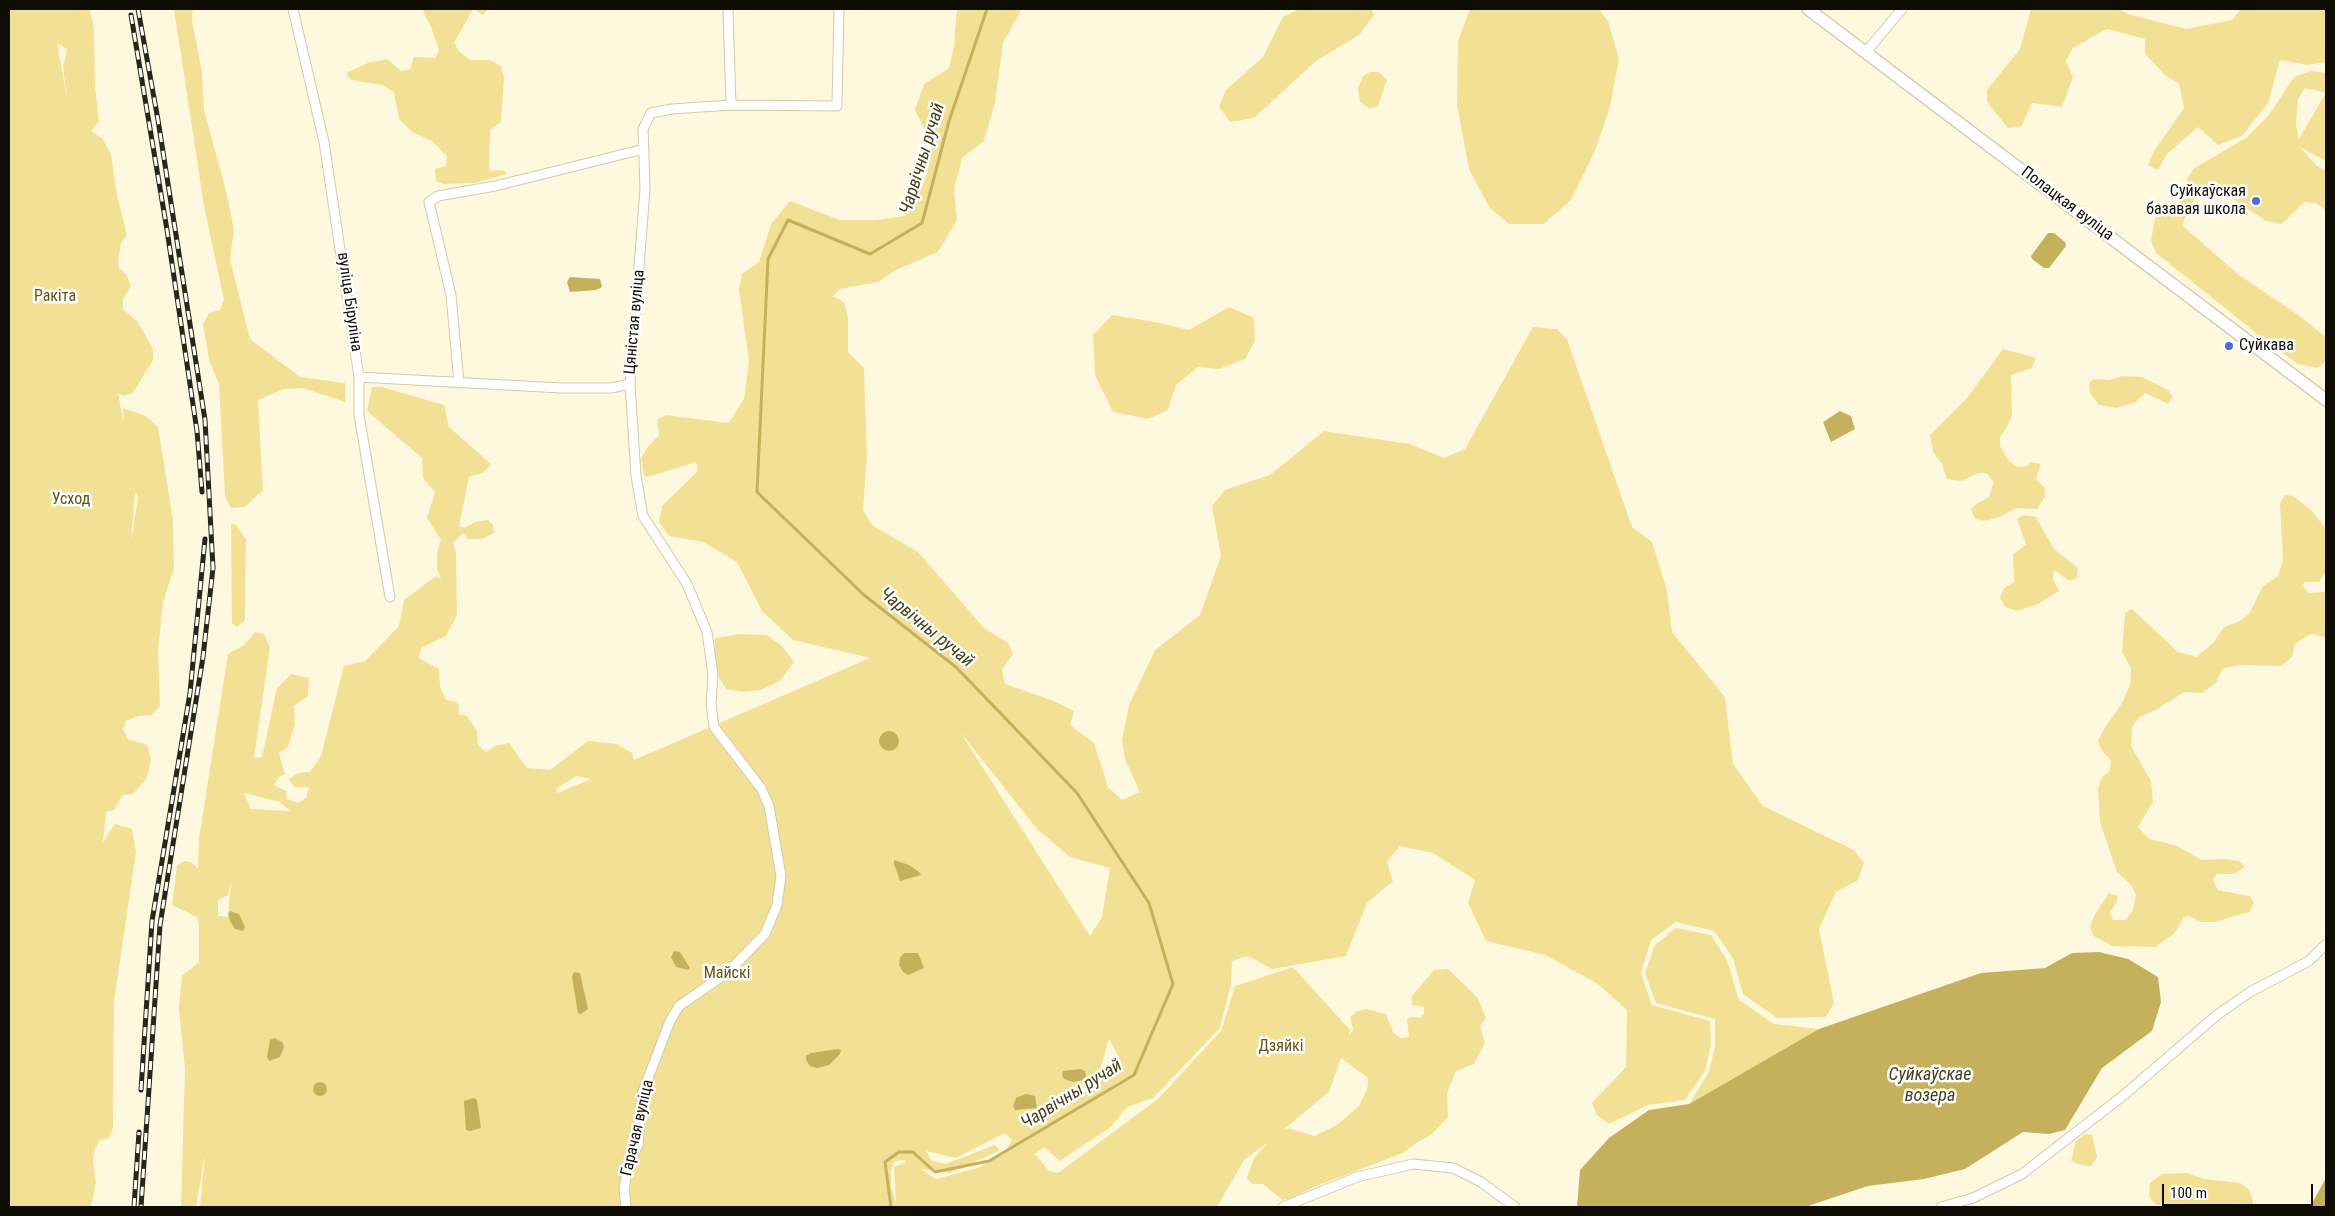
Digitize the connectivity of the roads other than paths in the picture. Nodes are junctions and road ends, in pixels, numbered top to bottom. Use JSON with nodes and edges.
{"nodes":[{"id":1,"x":292,"y":9,"type":"edge"},
{"id":2,"x":728,"y":9,"type":"edge"},
{"id":3,"x":838,"y":9,"type":"edge"},
{"id":4,"x":1808,"y":9,"type":"edge"},
{"id":5,"x":1902,"y":9,"type":"edge"},
{"id":6,"x":1866,"y":52,"type":"junction"},
{"id":7,"x":731,"y":105,"type":"junction"},
{"id":8,"x":644,"y":149,"type":"junction"},
{"id":9,"x":359,"y":377,"type":"junction"},
{"id":10,"x":459,"y":383,"type":"junction"},
{"id":11,"x":630,"y":384,"type":"junction"},
{"id":12,"x":2326,"y":400,"type":"edge"},
{"id":13,"x":390,"y":597,"type":"dead end"},
{"id":14,"x":2326,"y":944,"type":"edge"},
{"id":15,"x":626,"y":1207,"type":"edge"},
{"id":16,"x":1283,"y":1207,"type":"edge"},
{"id":17,"x":1515,"y":1207,"type":"edge"},
{"id":18,"x":1941,"y":1207,"type":"edge"}],
"edges":[{"from":1,"to":9,"type":"street","name":"вуліца Біруліна"},
{"from":2,"to":7,"type":"street"},
{"from":3,"to":7,"type":"street"},
{"from":4,"to":6,"type":"main road","name":"Полацкая вуліца"},
{"from":5,"to":6,"type":"street"},
{"from":6,"to":12,"type":"main road","name":"Полацкая вуліца"},
{"from":7,"to":8,"type":"street","name":"Цяністая вуліца"},
{"from":8,"to":10,"type":"street"},
{"from":8,"to":11,"type":"street","name":"Цяністая вуліца"},
{"from":9,"to":10,"type":"street","name":"Цяністая вуліца"},
{"from":9,"to":13,"type":"street","name":"вуліца Біруліна"},
{"from":10,"to":11,"type":"street","name":"Цяністая вуліца"},
{"from":11,"to":15,"type":"street","name":"Гарачая вуліца"},
{"from":14,"to":18,"type":"street"},
{"from":16,"to":17,"type":"street"}]}
